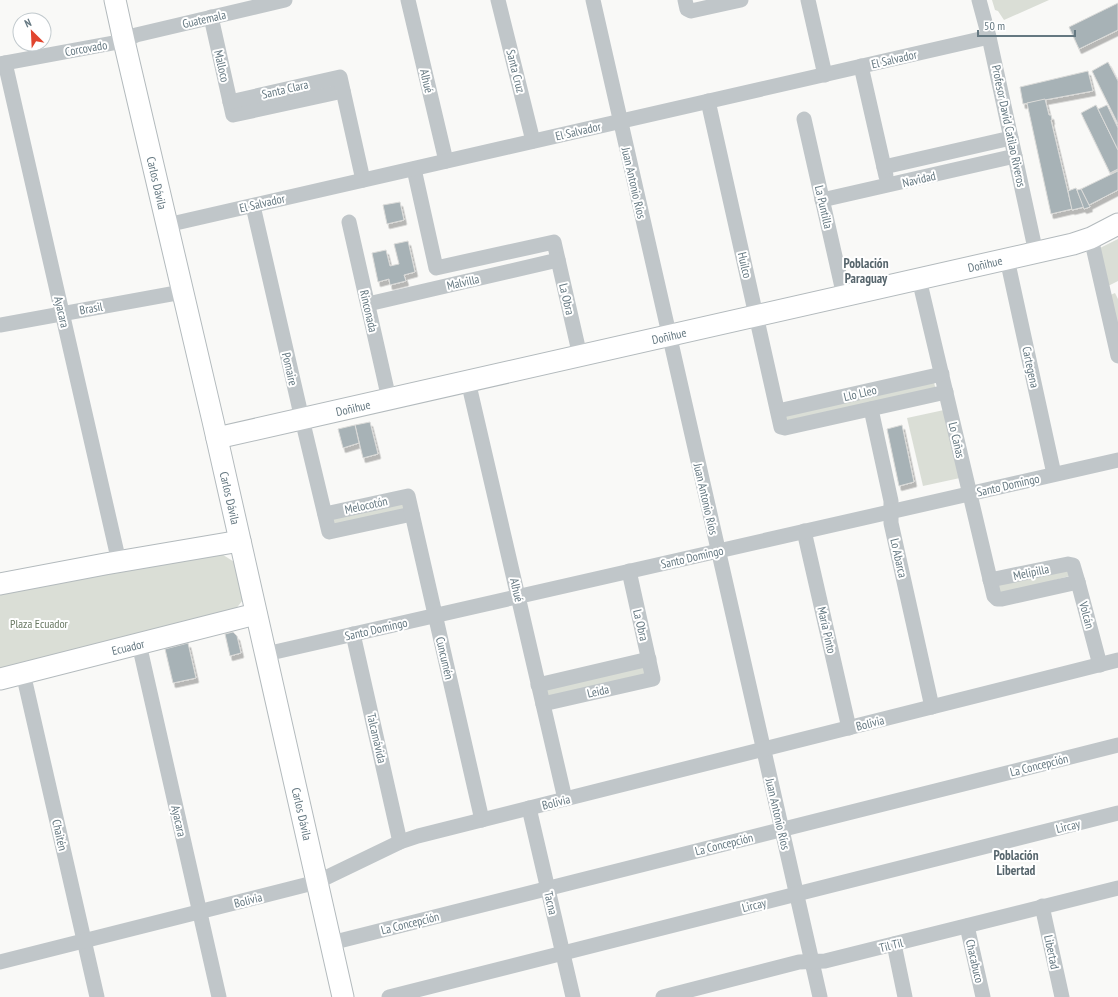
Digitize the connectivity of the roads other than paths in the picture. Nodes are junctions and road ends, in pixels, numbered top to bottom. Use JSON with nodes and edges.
{"nodes":[{"id":1,"x":115,"y":0,"type":"edge"},
{"id":2,"x":285,"y":0,"type":"edge"},
{"id":3,"x":408,"y":0,"type":"edge"},
{"id":4,"x":498,"y":0,"type":"edge"},
{"id":5,"x":593,"y":0,"type":"edge"},
{"id":6,"x":740,"y":0,"type":"edge"},
{"id":7,"x":808,"y":0,"type":"edge"},
{"id":8,"x":979,"y":0,"type":"edge"},
{"id":9,"x":687,"y":5,"type":"edge"},
{"id":10,"x":211,"y":17,"type":"junction"},
{"id":11,"x":990,"y":37,"type":"junction"},
{"id":12,"x":124,"y":42,"type":"junction"},
{"id":13,"x":3,"y":63,"type":"edge"},
{"id":14,"x":861,"y":66,"type":"junction"},
{"id":15,"x":825,"y":75,"type":"junction"},
{"id":16,"x":708,"y":101,"type":"junction"},
{"id":17,"x":231,"y":108,"type":"joint"},
{"id":18,"x":804,"y":119,"type":"dead end"},
{"id":19,"x":620,"y":122,"type":"junction"},
{"id":20,"x":1011,"y":138,"type":"junction"},
{"id":21,"x":533,"y":141,"type":"junction"},
{"id":22,"x":1015,"y":156,"type":"junction"},
{"id":23,"x":446,"y":161,"type":"junction"},
{"id":24,"x":884,"y":167,"type":"junction"},
{"id":25,"x":414,"y":169,"type":"junction"},
{"id":26,"x":363,"y":180,"type":"junction"},
{"id":27,"x":888,"y":186,"type":"junction"},
{"id":28,"x":822,"y":200,"type":"junction"},
{"id":29,"x":252,"y":206,"type":"junction"},
{"id":30,"x":349,"y":222,"type":"dead end"},
{"id":31,"x":1118,"y":224,"type":"edge"},
{"id":32,"x":167,"y":225,"type":"junction"},
{"id":33,"x":1091,"y":238,"type":"junction"},
{"id":34,"x":554,"y":242,"type":"joint"},
{"id":35,"x":1036,"y":252,"type":"junction"},
{"id":36,"x":1007,"y":259,"type":"junction"},
{"id":37,"x":558,"y":260,"type":"junction"},
{"id":38,"x":919,"y":279,"type":"junction"},
{"id":39,"x":182,"y":292,"type":"junction"},
{"id":40,"x":844,"y":296,"type":"junction"},
{"id":41,"x":368,"y":304,"type":"junction"},
{"id":42,"x":62,"y":314,"type":"junction"},
{"id":43,"x":756,"y":316,"type":"junction"},
{"id":44,"x":0,"y":325,"type":"edge"},
{"id":45,"x":669,"y":336,"type":"junction"},
{"id":46,"x":580,"y":356,"type":"junction"},
{"id":47,"x":1118,"y":356,"type":"edge"},
{"id":48,"x":942,"y":374,"type":"junction"},
{"id":49,"x":468,"y":381,"type":"junction"},
{"id":50,"x":946,"y":392,"type":"junction"},
{"id":51,"x":389,"y":399,"type":"junction"},
{"id":52,"x":871,"y":409,"type":"junction"},
{"id":53,"x":778,"y":412,"type":"junction"},
{"id":54,"x":302,"y":419,"type":"junction"},
{"id":55,"x":782,"y":428,"type":"joint"},
{"id":56,"x":217,"y":438,"type":"junction"},
{"id":57,"x":1118,"y":460,"type":"edge"},
{"id":58,"x":1054,"y":474,"type":"junction"},
{"id":59,"x":970,"y":494,"type":"junction"},
{"id":60,"x":408,"y":496,"type":"joint"},
{"id":61,"x":891,"y":512,"type":"junction"},
{"id":62,"x":325,"y":514,"type":"junction"},
{"id":63,"x":412,"y":514,"type":"junction"},
{"id":64,"x":804,"y":531,"type":"junction"},
{"id":65,"x":329,"y":532,"type":"joint"},
{"id":66,"x":240,"y":541,"type":"junction"},
{"id":67,"x":718,"y":551,"type":"junction"},
{"id":68,"x":119,"y":562,"type":"junction"},
{"id":69,"x":1073,"y":564,"type":"joint"},
{"id":70,"x":628,"y":571,"type":"junction"},
{"id":71,"x":990,"y":580,"type":"junction"},
{"id":72,"x":1,"y":581,"type":"edge"},
{"id":73,"x":1078,"y":582,"type":"junction"},
{"id":74,"x":518,"y":597,"type":"junction"},
{"id":75,"x":997,"y":599,"type":"joint"},
{"id":76,"x":256,"y":614,"type":"junction"},
{"id":77,"x":435,"y":615,"type":"junction"},
{"id":78,"x":354,"y":634,"type":"junction"},
{"id":79,"x":139,"y":644,"type":"junction"},
{"id":80,"x":266,"y":654,"type":"junction"},
{"id":81,"x":649,"y":659,"type":"junction"},
{"id":82,"x":1118,"y":660,"type":"edge"},
{"id":83,"x":1100,"y":665,"type":"junction"},
{"id":84,"x":23,"y":673,"type":"junction"},
{"id":85,"x":0,"y":679,"type":"edge"},
{"id":86,"x":653,"y":679,"type":"joint"},
{"id":87,"x":538,"y":685,"type":"junction"},
{"id":88,"x":543,"y":704,"type":"junction"},
{"id":89,"x":932,"y":707,"type":"junction"},
{"id":90,"x":849,"y":728,"type":"junction"},
{"id":91,"x":1118,"y":745,"type":"edge"},
{"id":92,"x":763,"y":749,"type":"junction"},
{"id":93,"x":564,"y":799,"type":"junction"},
{"id":94,"x":529,"y":808,"type":"junction"},
{"id":95,"x":1118,"y":813,"type":"edge"},
{"id":96,"x":482,"y":820,"type":"junction"},
{"id":97,"x":782,"y":830,"type":"junction"},
{"id":98,"x":400,"y":842,"type":"junction"},
{"id":99,"x":317,"y":882,"type":"junction"},
{"id":100,"x":548,"y":888,"type":"junction"},
{"id":101,"x":1117,"y":890,"type":"edge"},
{"id":102,"x":796,"y":894,"type":"junction"},
{"id":103,"x":1042,"y":906,"type":"junction"},
{"id":104,"x":200,"y":912,"type":"junction"},
{"id":105,"x":967,"y":926,"type":"junction"},
{"id":106,"x":84,"y":941,"type":"junction"},
{"id":107,"x":331,"y":943,"type":"junction"},
{"id":108,"x":894,"y":944,"type":"junction"},
{"id":109,"x":563,"y":953,"type":"junction"},
{"id":110,"x":0,"y":962,"type":"edge"},
{"id":111,"x":812,"y":962,"type":"junction"},
{"id":112,"x":97,"y":997,"type":"edge"},
{"id":113,"x":219,"y":997,"type":"edge"},
{"id":114,"x":343,"y":997,"type":"edge"},
{"id":115,"x":389,"y":997,"type":"edge"},
{"id":116,"x":573,"y":997,"type":"edge"},
{"id":117,"x":663,"y":997,"type":"edge"},
{"id":118,"x":820,"y":997,"type":"edge"},
{"id":119,"x":905,"y":997,"type":"edge"},
{"id":120,"x":983,"y":997,"type":"edge"},
{"id":121,"x":1062,"y":997,"type":"edge"}],
"edges":[{"from":1,"to":12,"type":"street","name":"Carlos Dávila"},
{"from":2,"to":10,"type":"street","name":"Guatemala"},
{"from":3,"to":23,"type":"street","name":"Alhué"},
{"from":4,"to":21,"type":"street","name":"Santa Cruz"},
{"from":5,"to":19,"type":"street","name":"Juan Antonio Ríos"},
{"from":6,"to":9,"type":"street"},
{"from":7,"to":15,"type":"street"},
{"from":8,"to":11,"type":"street","name":"Profesor David Catilao Riveros"},
{"from":10,"to":12,"type":"street","name":"Guatemala"},
{"from":10,"to":17,"type":"street","name":"Malloco"},
{"from":11,"to":14,"type":"street","name":"El Salvador"},
{"from":11,"to":20,"type":"street","name":"Profesor David Catilao Riveros"},
{"from":12,"to":13,"type":"street","name":"Corcovado"},
{"from":12,"to":32,"type":"street","name":"Carlos Dávila"},
{"from":13,"to":42,"type":"street","name":"Ayacara"},
{"from":14,"to":15,"type":"street","name":"El Salvador"},
{"from":14,"to":24,"type":"street"},
{"from":15,"to":16,"type":"street","name":"El Salvador"},
{"from":16,"to":19,"type":"street","name":"El Salvador"},
{"from":16,"to":43,"type":"street","name":"Huilco"},
{"from":17,"to":26,"type":"street","name":"Santa Clara"},
{"from":18,"to":28,"type":"street","name":"La Puntilla"},
{"from":19,"to":21,"type":"street","name":"El Salvador"},
{"from":19,"to":45,"type":"street","name":"Juan Antonio Ríos"},
{"from":20,"to":22,"type":"street","name":"Profesor David Catilao Riveros"},
{"from":20,"to":24,"type":"street","name":"Navidad"},
{"from":21,"to":23,"type":"street","name":"El Salvador"},
{"from":22,"to":27,"type":"street","name":"Navidad"},
{"from":22,"to":35,"type":"street","name":"Profesor David Catilao Riveros"},
{"from":23,"to":25,"type":"street","name":"El Salvador"},
{"from":24,"to":27,"type":"street"},
{"from":25,"to":26,"type":"street","name":"El Salvador"},
{"from":25,"to":34,"type":"street","name":"Malvilla"},
{"from":26,"to":29,"type":"street","name":"El Salvador"},
{"from":27,"to":28,"type":"street","name":"Navidad"},
{"from":28,"to":40,"type":"street","name":"La Puntilla"},
{"from":29,"to":32,"type":"street","name":"El Salvador"},
{"from":29,"to":54,"type":"street","name":"Pomaire"},
{"from":30,"to":41,"type":"street","name":"Rinconada"},
{"from":31,"to":33,"type":"street","name":"Doñihue"},
{"from":32,"to":39,"type":"street","name":"Carlos Dávila"},
{"from":33,"to":35,"type":"street","name":"Doñihue"},
{"from":33,"to":47,"type":"street"},
{"from":34,"to":37,"type":"street","name":"La Obra"},
{"from":35,"to":36,"type":"street","name":"Doñihue"},
{"from":36,"to":38,"type":"street","name":"Doñihue"},
{"from":36,"to":58,"type":"street","name":"Cartegena"},
{"from":37,"to":41,"type":"street","name":"Malvilla"},
{"from":37,"to":46,"type":"street","name":"La Obra"},
{"from":38,"to":40,"type":"street","name":"Doñihue"},
{"from":38,"to":48,"type":"street","name":"Lo Cañas"},
{"from":39,"to":42,"type":"street","name":"Brasil"},
{"from":39,"to":56,"type":"street","name":"Carlos Dávila"},
{"from":40,"to":43,"type":"street","name":"Doñihue"},
{"from":41,"to":51,"type":"street","name":"Rinconada"},
{"from":42,"to":44,"type":"street","name":"Brasil"},
{"from":42,"to":68,"type":"street","name":"Ayacara"},
{"from":43,"to":45,"type":"street","name":"Doñihue"},
{"from":43,"to":53,"type":"street","name":"Huilco"},
{"from":45,"to":46,"type":"street","name":"Doñihue"},
{"from":45,"to":67,"type":"street","name":"Juan Antonio Ríos"},
{"from":46,"to":49,"type":"street","name":"Doñihue"},
{"from":48,"to":50,"type":"street","name":"Lo Cañas"},
{"from":48,"to":53,"type":"street","name":"Llo Lleo"},
{"from":49,"to":51,"type":"street","name":"Doñihue"},
{"from":49,"to":74,"type":"street","name":"Alhué"},
{"from":50,"to":52,"type":"street","name":"Llo Lleo"},
{"from":50,"to":59,"type":"street","name":"Lo Cañas"},
{"from":51,"to":54,"type":"street","name":"Doñihue"},
{"from":52,"to":55,"type":"street","name":"Llo Lleo"},
{"from":52,"to":61,"type":"street","name":"Lo Abarca"},
{"from":53,"to":55,"type":"street","name":"Huilco"},
{"from":54,"to":56,"type":"street","name":"Doñihue"},
{"from":54,"to":62,"type":"street","name":"Pomaire"},
{"from":56,"to":66,"type":"street","name":"Carlos Dávila"},
{"from":57,"to":58,"type":"street","name":"Santo Domingo"},
{"from":58,"to":59,"type":"street","name":"Santo Domingo"},
{"from":59,"to":61,"type":"street","name":"Santo Domingo"},
{"from":59,"to":71,"type":"street","name":"Lo Cañas"},
{"from":60,"to":62,"type":"street","name":"Melocotón"},
{"from":60,"to":63,"type":"street","name":"Cuncumén"},
{"from":61,"to":64,"type":"street","name":"Santo Domingo"},
{"from":61,"to":89,"type":"street","name":"Lo Abarca"},
{"from":62,"to":65,"type":"street","name":"Pomaire"},
{"from":63,"to":65,"type":"street","name":"Melocotón"},
{"from":63,"to":77,"type":"street","name":"Cuncumén"},
{"from":64,"to":67,"type":"street","name":"Santo Domingo"},
{"from":64,"to":90,"type":"street","name":"María Pinto"},
{"from":66,"to":68,"type":"street"},
{"from":66,"to":76,"type":"street","name":"Carlos Dávila"},
{"from":67,"to":70,"type":"street","name":"Santo Domingo"},
{"from":67,"to":92,"type":"street","name":"Juan Antonio Ríos"},
{"from":68,"to":72,"type":"street"},
{"from":69,"to":71,"type":"street","name":"Melipilla"},
{"from":69,"to":73,"type":"street","name":"Volcán"},
{"from":70,"to":74,"type":"street","name":"Santo Domingo"},
{"from":70,"to":81,"type":"street","name":"La Obra"},
{"from":71,"to":75,"type":"street","name":"Lo Cañas"},
{"from":73,"to":75,"type":"street","name":"Melipilla"},
{"from":73,"to":83,"type":"street","name":"Volcán"},
{"from":74,"to":77,"type":"street","name":"Santo Domingo"},
{"from":74,"to":87,"type":"street","name":"Alhué"},
{"from":76,"to":79,"type":"street","name":"Ecuador"},
{"from":76,"to":80,"type":"street","name":"Carlos Dávila"},
{"from":77,"to":78,"type":"street","name":"Santo Domingo"},
{"from":77,"to":96,"type":"street","name":"Cuncumén"},
{"from":78,"to":80,"type":"street","name":"Santo Domingo"},
{"from":78,"to":98,"type":"street","name":"Talcamávida"},
{"from":79,"to":84,"type":"street","name":"Ecuador"},
{"from":79,"to":104,"type":"street","name":"Ayacara"},
{"from":80,"to":99,"type":"street","name":"Carlos Dávila"},
{"from":81,"to":86,"type":"street","name":"La Obra"},
{"from":81,"to":87,"type":"street","name":"Leida"},
{"from":82,"to":83,"type":"street","name":"Bolivia"},
{"from":83,"to":89,"type":"street","name":"Bolivia"},
{"from":84,"to":85,"type":"street","name":"Ecuador"},
{"from":84,"to":106,"type":"street","name":"Chaitén"},
{"from":86,"to":88,"type":"street","name":"Leida"},
{"from":87,"to":88,"type":"street","name":"Alhué"},
{"from":88,"to":93,"type":"street","name":"Alhué"},
{"from":89,"to":90,"type":"street","name":"Bolivia"},
{"from":90,"to":92,"type":"street","name":"Bolivia"},
{"from":91,"to":97,"type":"street","name":"La Concepción"},
{"from":92,"to":93,"type":"street","name":"Bolivia"},
{"from":92,"to":97,"type":"street","name":"Juan Antonio Ríos"},
{"from":93,"to":94,"type":"street","name":"Bolivia"},
{"from":94,"to":96,"type":"street","name":"Bolivia"},
{"from":94,"to":100,"type":"street","name":"Tacna"},
{"from":95,"to":102,"type":"street","name":"Lircay"},
{"from":96,"to":98,"type":"street","name":"Bolivia"},
{"from":97,"to":100,"type":"street","name":"La Concepción"},
{"from":97,"to":102,"type":"street","name":"Juan Antonio Ríos"},
{"from":98,"to":99,"type":"street","name":"Bolivia"},
{"from":99,"to":104,"type":"street","name":"Bolivia"},
{"from":99,"to":107,"type":"street","name":"Carlos Dávila"},
{"from":100,"to":107,"type":"street","name":"La Concepción"},
{"from":100,"to":109,"type":"street","name":"Tacna"},
{"from":101,"to":103,"type":"street","name":"Til Til"},
{"from":102,"to":109,"type":"street","name":"Lircay"},
{"from":102,"to":111,"type":"street","name":"Juan Antonio Ríos"},
{"from":103,"to":105,"type":"street","name":"Til Til"},
{"from":103,"to":121,"type":"street","name":"Libertad"},
{"from":104,"to":106,"type":"street","name":"Bolivia"},
{"from":104,"to":113,"type":"street","name":"Ayacara"},
{"from":105,"to":108,"type":"street","name":"Til Til"},
{"from":105,"to":120,"type":"street","name":"Chacabuco"},
{"from":106,"to":110,"type":"street","name":"Bolivia"},
{"from":106,"to":112,"type":"street","name":"Chaitén"},
{"from":107,"to":114,"type":"street","name":"Carlos Dávila"},
{"from":108,"to":111,"type":"street","name":"Til Til"},
{"from":108,"to":119,"type":"street"},
{"from":109,"to":115,"type":"street","name":"Lircay"},
{"from":109,"to":116,"type":"street","name":"Tacna"},
{"from":111,"to":117,"type":"street","name":"Til Til"},
{"from":111,"to":118,"type":"street","name":"Juan Antonio Ríos"}]}
